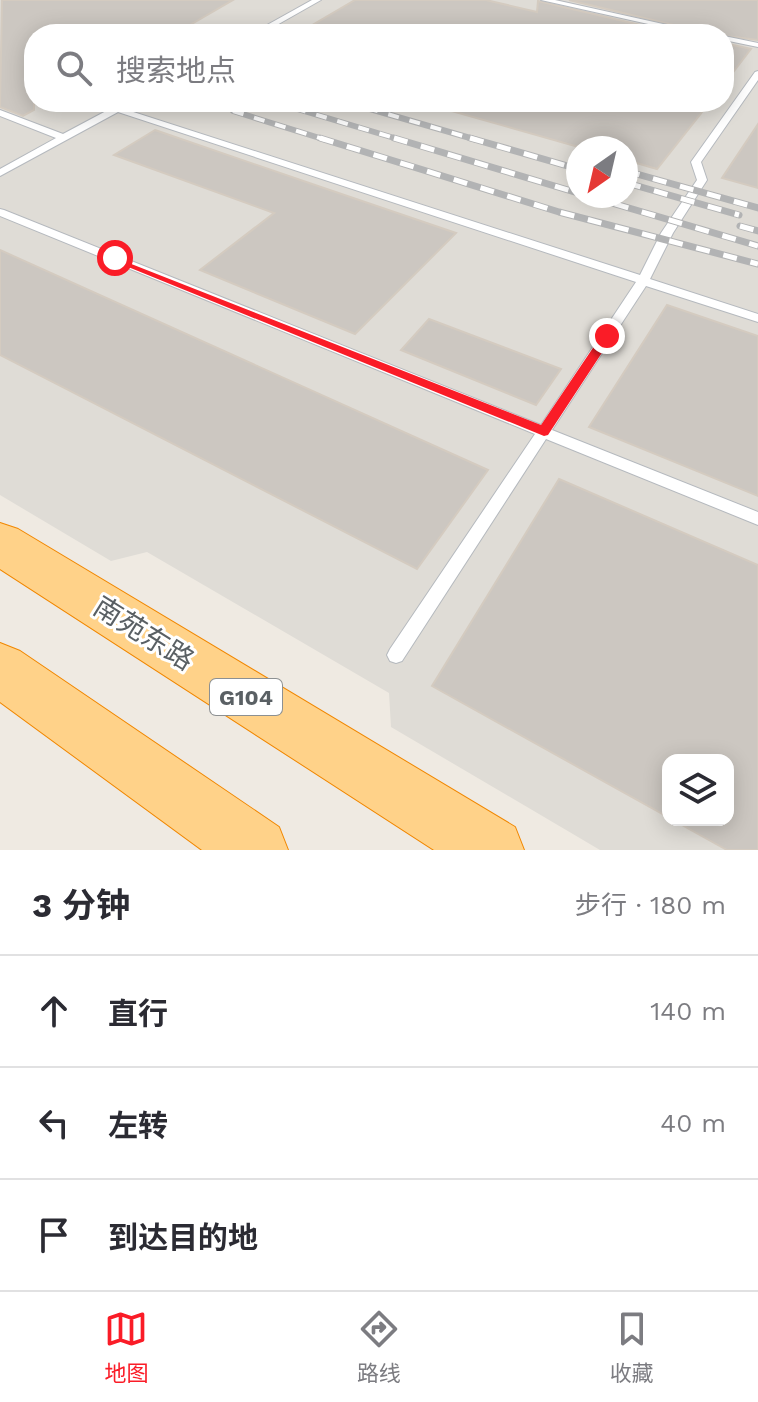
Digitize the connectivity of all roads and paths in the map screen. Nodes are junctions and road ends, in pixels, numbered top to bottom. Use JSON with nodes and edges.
{"nodes":[{"id":1,"x":317,"y":0,"type":"edge"},
{"id":2,"x":545,"y":0,"type":"edge"},
{"id":3,"x":273,"y":24,"type":"edge"},
{"id":4,"x":657,"y":24,"type":"edge"},
{"id":5,"x":734,"y":40,"type":"edge"},
{"id":6,"x":758,"y":45,"type":"edge"},
{"id":7,"x":758,"y":74,"type":"edge"},
{"id":8,"x":734,"y":108,"type":"edge"},
{"id":9,"x":114,"y":112,"type":"edge"},
{"id":10,"x":144,"y":112,"type":"edge"},
{"id":11,"x":731,"y":112,"type":"edge"},
{"id":12,"x":0,"y":113,"type":"edge"},
{"id":13,"x":64,"y":138,"type":"junction"},
{"id":14,"x":0,"y":173,"type":"edge"},
{"id":15,"x":0,"y":212,"type":"edge"},
{"id":16,"x":643,"y":280,"type":"junction"},
{"id":17,"x":758,"y":318,"type":"edge"},
{"id":18,"x":544,"y":431,"type":"junction"},
{"id":19,"x":758,"y":519,"type":"edge"},
{"id":20,"x":0,"y":543,"type":"edge"},
{"id":21,"x":396,"y":655,"type":"dead end"},
{"id":22,"x":0,"y":669,"type":"edge"},
{"id":23,"x":256,"y":850,"type":"edge"},
{"id":24,"x":492,"y":850,"type":"edge"}],
"edges":[{"from":1,"to":3,"type":"lane"},
{"from":2,"to":4,"type":"lane"},
{"from":5,"to":6,"type":"lane"},
{"from":7,"to":8,"type":"lane"},
{"from":9,"to":13,"type":"lane"},
{"from":10,"to":16,"type":"lane"},
{"from":11,"to":16,"type":"lane"},
{"from":12,"to":13,"type":"lane"},
{"from":13,"to":14,"type":"lane"},
{"from":15,"to":18,"type":"lane"},
{"from":16,"to":17,"type":"lane"},
{"from":16,"to":18,"type":"lane"},
{"from":18,"to":19,"type":"lane"},
{"from":18,"to":21,"type":"lane"},
{"from":20,"to":24,"type":"highway","name":"南苑东路","number":"G104"},
{"from":22,"to":23,"type":"highway"}]}
